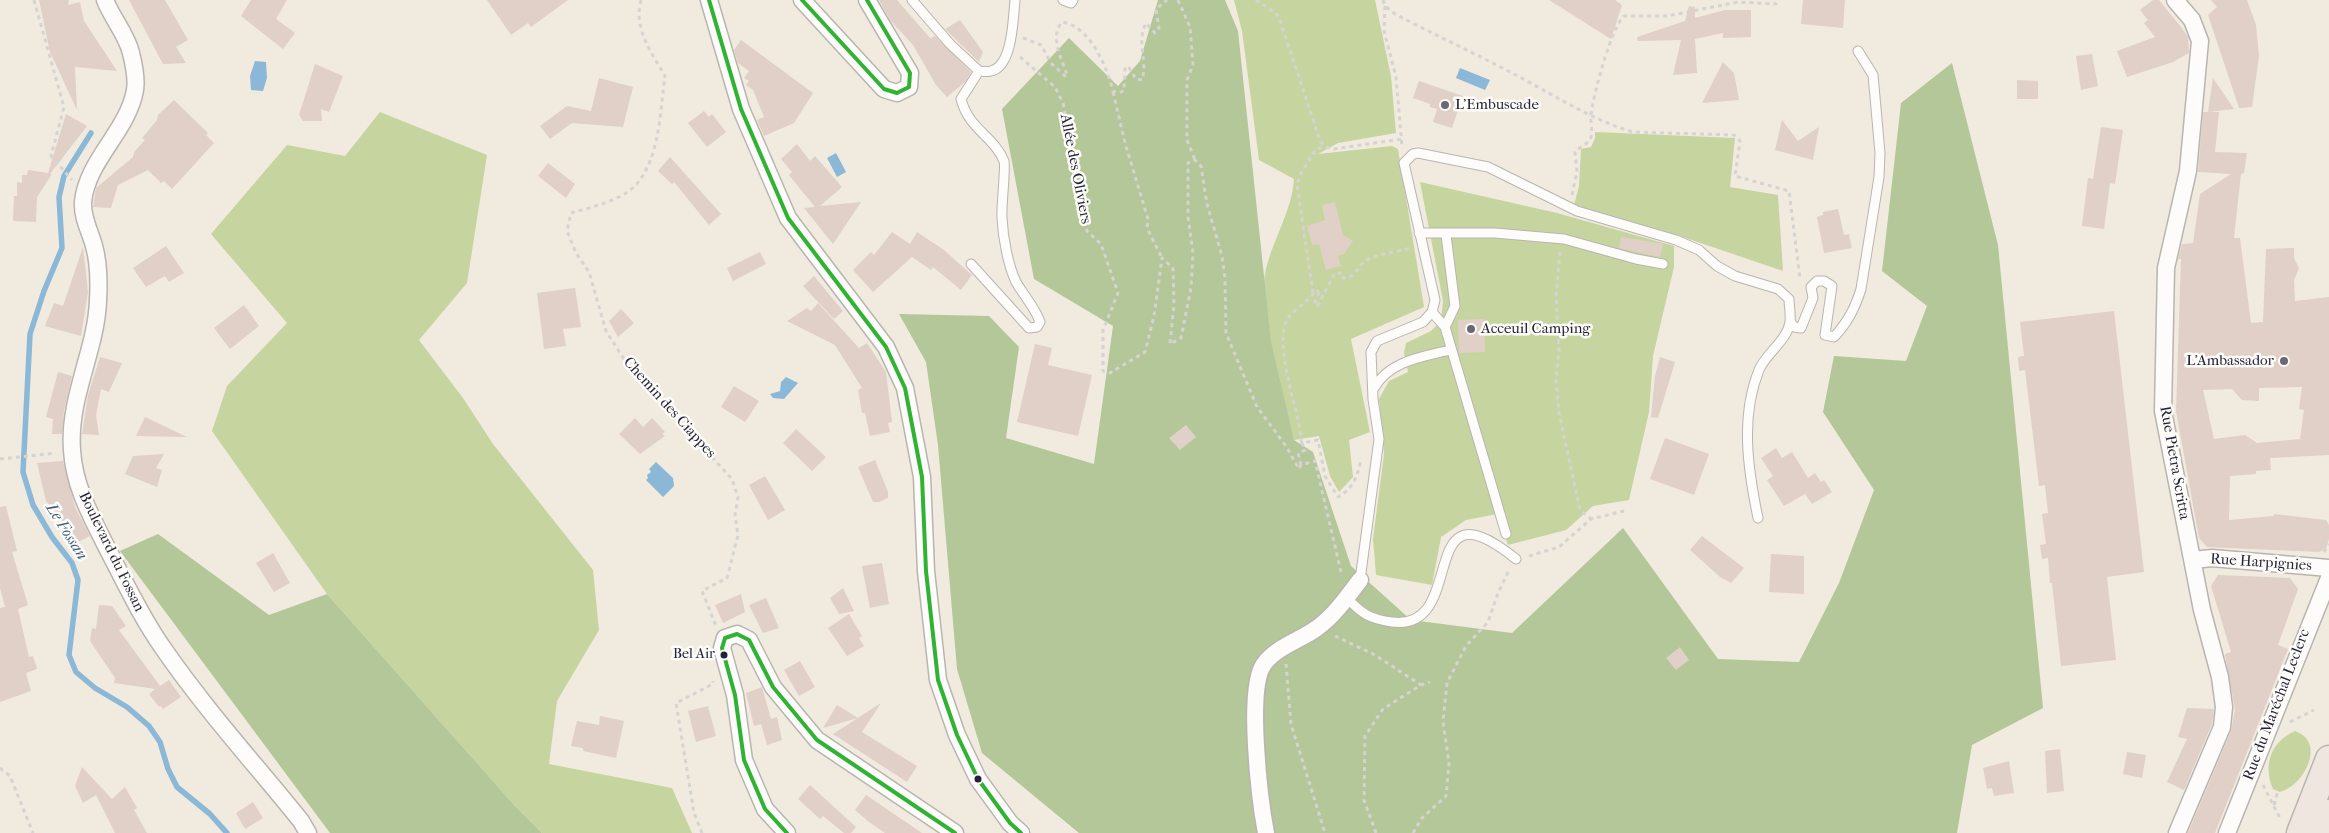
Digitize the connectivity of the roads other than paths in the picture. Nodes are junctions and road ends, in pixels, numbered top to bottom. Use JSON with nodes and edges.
{"nodes":[{"id":1,"x":105,"y":0,"type":"edge"},
{"id":2,"x":709,"y":0,"type":"edge"},
{"id":3,"x":802,"y":0,"type":"edge"},
{"id":4,"x":866,"y":0,"type":"edge"},
{"id":5,"x":912,"y":0,"type":"edge"},
{"id":6,"x":1015,"y":0,"type":"edge"},
{"id":7,"x":1063,"y":0,"type":"edge"},
{"id":8,"x":1073,"y":0,"type":"edge"},
{"id":9,"x":2175,"y":0,"type":"edge"},
{"id":10,"x":1858,"y":51,"type":"dead end"},
{"id":11,"x":979,"y":71,"type":"junction"},
{"id":12,"x":1420,"y":233,"type":"junction"},
{"id":13,"x":1446,"y":234,"type":"junction"},
{"id":14,"x":971,"y":264,"type":"dead end"},
{"id":15,"x":1663,"y":264,"type":"dead end"},
{"id":16,"x":1432,"y":312,"type":"junction"},
{"id":17,"x":1790,"y":321,"type":"junction"},
{"id":18,"x":1445,"y":327,"type":"junction"},
{"id":19,"x":1450,"y":350,"type":"junction"},
{"id":20,"x":1374,"y":388,"type":"junction"},
{"id":21,"x":1758,"y":518,"type":"dead end"},
{"id":22,"x":1506,"y":534,"type":"dead end"},
{"id":23,"x":1516,"y":559,"type":"road end"},
{"id":24,"x":2192,"y":560,"type":"junction"},
{"id":25,"x":2329,"y":568,"type":"edge"},
{"id":26,"x":2329,"y":578,"type":"edge"},
{"id":27,"x":1360,"y":580,"type":"joint"},
{"id":28,"x":1347,"y":598,"type":"junction"},
{"id":29,"x":2329,"y":759,"type":"edge"},
{"id":30,"x":2329,"y":813,"type":"edge"},
{"id":31,"x":2307,"y":832,"type":"edge"},
{"id":32,"x":308,"y":833,"type":"edge"},
{"id":33,"x":787,"y":833,"type":"edge"},
{"id":34,"x":955,"y":833,"type":"edge"},
{"id":35,"x":1021,"y":833,"type":"edge"},
{"id":36,"x":1266,"y":833,"type":"edge"},
{"id":37,"x":2177,"y":833,"type":"edge"},
{"id":38,"x":2227,"y":833,"type":"edge"}],
"edges":[{"from":1,"to":32,"type":"street","name":"Boulevard du Fossan"},
{"from":2,"to":35,"type":"street"},
{"from":3,"to":4,"type":"street"},
{"from":5,"to":11,"type":"lane"},
{"from":6,"to":11,"type":"lane"},
{"from":7,"to":8,"type":"lane"},
{"from":9,"to":24,"type":"street","name":"Rue Pietra Scritta"},
{"from":10,"to":17,"type":"lane"},
{"from":11,"to":14,"type":"lane"},
{"from":12,"to":13,"type":"lane"},
{"from":12,"to":16,"type":"lane"},
{"from":12,"to":17,"type":"lane"},
{"from":13,"to":15,"type":"lane"},
{"from":13,"to":18,"type":"lane"},
{"from":16,"to":18,"type":"lane"},
{"from":16,"to":20,"type":"lane"},
{"from":17,"to":21,"type":"lane"},
{"from":18,"to":19,"type":"lane"},
{"from":19,"to":20,"type":"lane"},
{"from":19,"to":22,"type":"lane"},
{"from":20,"to":27,"type":"lane"},
{"from":23,"to":28,"type":"lane"},
{"from":24,"to":25,"type":"street","name":"Rue Harpignies"},
{"from":24,"to":37,"type":"street","name":"Rue Pietra Scritta"},
{"from":26,"to":38,"type":"street","name":"Rue du Maréchal Leclerc"},
{"from":27,"to":28,"type":"street"},
{"from":28,"to":36,"type":"street"},
{"from":29,"to":31,"type":"main road"},
{"from":30,"to":31,"type":"main road"},
{"from":33,"to":34,"type":"street"}]}
